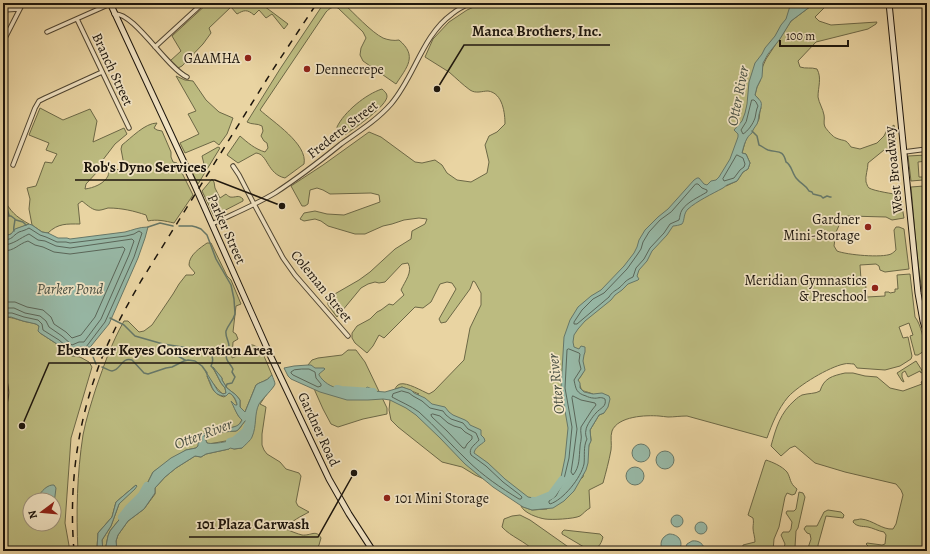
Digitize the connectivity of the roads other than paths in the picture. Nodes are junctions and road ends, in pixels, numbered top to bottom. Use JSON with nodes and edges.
{"nodes":[{"id":1,"x":22,"y":3,"type":"edge"},
{"id":2,"x":203,"y":3,"type":"edge"},
{"id":3,"x":470,"y":3,"type":"edge"},
{"id":4,"x":888,"y":3,"type":"edge"},
{"id":5,"x":110,"y":4,"type":"edge"},
{"id":6,"x":19,"y":9,"type":"junction"},
{"id":7,"x":3,"y":10,"type":"edge"},
{"id":8,"x":114,"y":14,"type":"junction"},
{"id":9,"x":77,"y":19,"type":"junction"},
{"id":10,"x":48,"y":32,"type":"dead end"},
{"id":11,"x":3,"y":42,"type":"edge"},
{"id":12,"x":155,"y":47,"type":"junction"},
{"id":13,"x":102,"y":72,"type":"junction"},
{"id":14,"x":187,"y":77,"type":"dead end"},
{"id":15,"x":129,"y":128,"type":"dead end"},
{"id":16,"x":927,"y":149,"type":"edge"},
{"id":17,"x":904,"y":152,"type":"junction"},
{"id":18,"x":13,"y":165,"type":"dead end"},
{"id":19,"x":233,"y":166,"type":"dead end"},
{"id":20,"x":254,"y":204,"type":"junction"},
{"id":21,"x":212,"y":224,"type":"junction"},
{"id":22,"x":927,"y":334,"type":"edge"},
{"id":23,"x":348,"y":336,"type":"dead end"},
{"id":24,"x":272,"y":357,"type":"joint"},
{"id":25,"x":3,"y":377,"type":"edge"},
{"id":26,"x":3,"y":408,"type":"edge"},
{"id":27,"x":373,"y":551,"type":"edge"}],
"edges":[{"from":1,"to":6,"type":"street"},
{"from":2,"to":12,"type":"street"},
{"from":3,"to":20,"type":"street","name":"Fredette Street"},
{"from":4,"to":17,"type":"main road","name":"West Broadway"},
{"from":5,"to":8,"type":"main road","name":"Parker Street"},
{"from":5,"to":9,"type":"street"},
{"from":6,"to":7,"type":"street"},
{"from":6,"to":11,"type":"street"},
{"from":8,"to":12,"type":"street"},
{"from":8,"to":21,"type":"main road","name":"Parker Street"},
{"from":9,"to":10,"type":"street"},
{"from":9,"to":13,"type":"street","name":"Branch Street"},
{"from":12,"to":14,"type":"street"},
{"from":13,"to":15,"type":"street","name":"Branch Street"},
{"from":13,"to":18,"type":"street"},
{"from":16,"to":17,"type":"street"},
{"from":17,"to":22,"type":"main road","name":"West Broadway"},
{"from":19,"to":20,"type":"street","name":"Coleman Street"},
{"from":20,"to":21,"type":"street","name":"Fredette Street"},
{"from":20,"to":23,"type":"street","name":"Coleman Street"},
{"from":21,"to":24,"type":"main road","name":"Parker Street"},
{"from":24,"to":27,"type":"main road","name":"Gardner Road"},
{"from":25,"to":26,"type":"street"}]}
